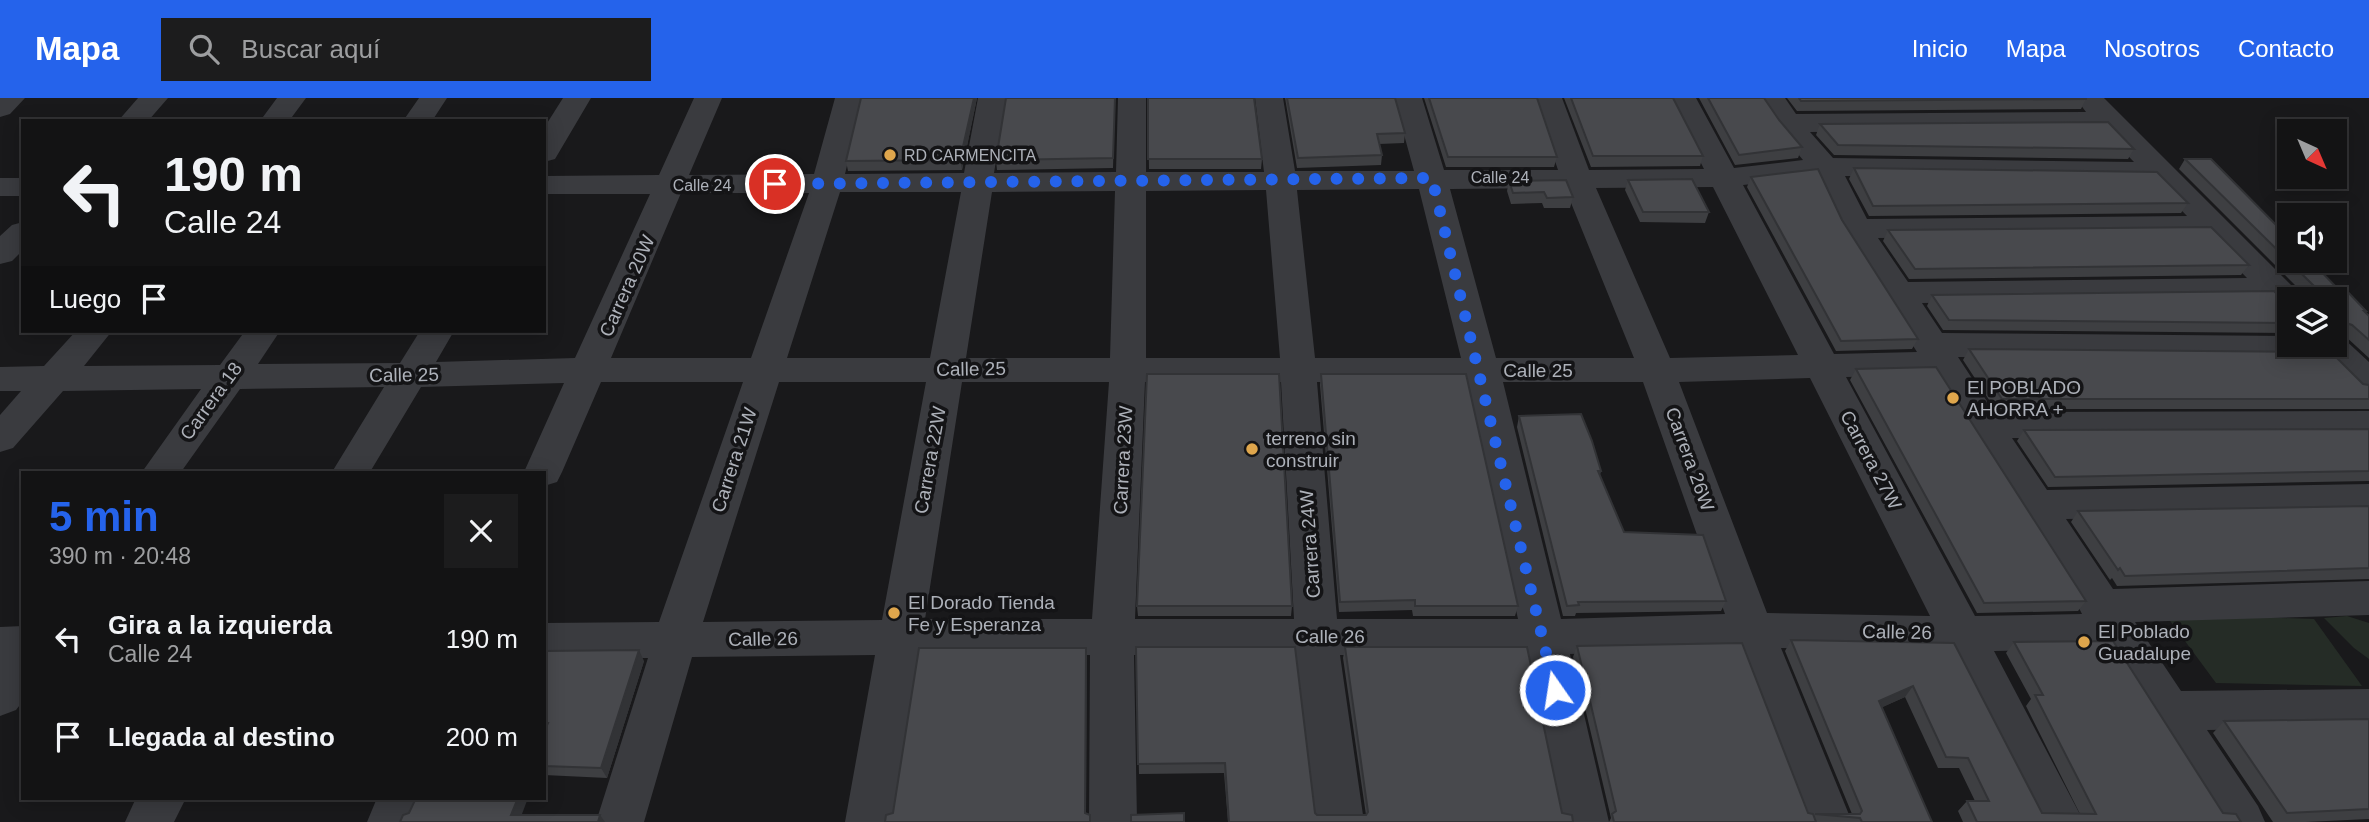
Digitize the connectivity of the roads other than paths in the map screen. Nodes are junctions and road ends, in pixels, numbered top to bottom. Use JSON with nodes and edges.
{"nodes":[{"id":1,"x":11,"y":98,"type":"edge"},
{"id":2,"x":154,"y":98,"type":"edge"},
{"id":3,"x":292,"y":98,"type":"edge"},
{"id":4,"x":433,"y":98,"type":"edge"},
{"id":5,"x":577,"y":98,"type":"edge"},
{"id":6,"x":708,"y":98,"type":"edge"},
{"id":7,"x":849,"y":98,"type":"edge"},
{"id":8,"x":992,"y":98,"type":"edge"},
{"id":9,"x":1132,"y":98,"type":"edge"},
{"id":10,"x":1269,"y":98,"type":"edge"},
{"id":11,"x":1408,"y":98,"type":"edge"},
{"id":12,"x":1548,"y":98,"type":"edge"},
{"id":13,"x":1682,"y":98,"type":"edge"},
{"id":14,"x":2089,"y":98,"type":"edge"},
{"id":15,"x":0,"y":108,"type":"edge"},
{"id":16,"x":1779,"y":110,"type":"edge"},
{"id":17,"x":134,"y":119,"type":"edge"},
{"id":18,"x":276,"y":119,"type":"edge"},
{"id":19,"x":417,"y":119,"type":"edge"},
{"id":20,"x":2109,"y":121,"type":"junction"},
{"id":21,"x":546,"y":150,"type":"edge"},
{"id":22,"x":1825,"y":167,"type":"junction"},
{"id":23,"x":2162,"y":171,"type":"junction"},
{"id":24,"x":1576,"y":177,"type":"junction"},
{"id":25,"x":1432,"y":178,"type":"junction"},
{"id":26,"x":1724,"y":178,"type":"junction"},
{"id":27,"x":1130,"y":180,"type":"junction"},
{"id":28,"x":1283,"y":181,"type":"junction"},
{"id":29,"x":978,"y":182,"type":"junction"},
{"id":30,"x":827,"y":184,"type":"junction"},
{"id":31,"x":546,"y":185,"type":"edge"},
{"id":32,"x":672,"y":185,"type":"junction"},
{"id":33,"x":0,"y":187,"type":"edge"},
{"id":34,"x":21,"y":187,"type":"edge"},
{"id":35,"x":2215,"y":225,"type":"junction"},
{"id":36,"x":1856,"y":229,"type":"junction"},
{"id":37,"x":21,"y":234,"type":"edge"},
{"id":38,"x":0,"y":254,"type":"edge"},
{"id":39,"x":2277,"y":288,"type":"edge"},
{"id":40,"x":1897,"y":293,"type":"junction"},
{"id":41,"x":2277,"y":294,"type":"edge"},
{"id":42,"x":93,"y":333,"type":"edge"},
{"id":43,"x":261,"y":333,"type":"edge"},
{"id":44,"x":435,"y":333,"type":"edge"},
{"id":45,"x":2277,"y":347,"type":"edge"},
{"id":46,"x":1936,"y":354,"type":"junction"},
{"id":47,"x":2343,"y":357,"type":"edge"},
{"id":48,"x":1821,"y":364,"type":"junction"},
{"id":49,"x":1128,"y":368,"type":"junction"},
{"id":50,"x":590,"y":370,"type":"junction"},
{"id":51,"x":946,"y":370,"type":"junction"},
{"id":52,"x":1299,"y":370,"type":"junction"},
{"id":53,"x":1480,"y":370,"type":"junction"},
{"id":54,"x":1657,"y":370,"type":"junction"},
{"id":55,"x":763,"y":371,"type":"junction"},
{"id":56,"x":409,"y":375,"type":"junction"},
{"id":57,"x":229,"y":376,"type":"junction"},
{"id":58,"x":54,"y":378,"type":"junction"},
{"id":59,"x":0,"y":379,"type":"edge"},
{"id":60,"x":2369,"y":383,"type":"edge"},
{"id":61,"x":2369,"y":424,"type":"edge"},
{"id":62,"x":1982,"y":425,"type":"junction"},
{"id":63,"x":0,"y":439,"type":"edge"},
{"id":64,"x":162,"y":471,"type":"edge"},
{"id":65,"x":352,"y":471,"type":"edge"},
{"id":66,"x":543,"y":471,"type":"edge"},
{"id":67,"x":2369,"y":499,"type":"edge"},
{"id":68,"x":2034,"y":505,"type":"junction"},
{"id":69,"x":2369,"y":598,"type":"edge"},
{"id":70,"x":2107,"y":618,"type":"junction"},
{"id":71,"x":1752,"y":631,"type":"junction"},
{"id":72,"x":1962,"y":634,"type":"junction"},
{"id":73,"x":1316,"y":636,"type":"junction"},
{"id":74,"x":1544,"y":636,"type":"junction"},
{"id":75,"x":900,"y":637,"type":"junction"},
{"id":76,"x":1112,"y":637,"type":"junction"},
{"id":77,"x":675,"y":640,"type":"junction"},
{"id":78,"x":546,"y":641,"type":"edge"},
{"id":79,"x":21,"y":644,"type":"edge"},
{"id":80,"x":0,"y":645,"type":"edge"},
{"id":81,"x":21,"y":669,"type":"edge"},
{"id":82,"x":0,"y":697,"type":"edge"},
{"id":83,"x":2369,"y":708,"type":"edge"},
{"id":84,"x":2168,"y":711,"type":"junction"},
{"id":85,"x":161,"y":800,"type":"edge"},
{"id":86,"x":400,"y":800,"type":"edge"},
{"id":87,"x":149,"y":822,"type":"edge"},
{"id":88,"x":391,"y":822,"type":"edge"},
{"id":89,"x":620,"y":822,"type":"edge"},
{"id":90,"x":869,"y":822,"type":"edge"},
{"id":91,"x":1113,"y":822,"type":"edge"},
{"id":92,"x":1340,"y":822,"type":"edge"},
{"id":93,"x":1585,"y":822,"type":"edge"},
{"id":94,"x":1828,"y":822,"type":"edge"},
{"id":95,"x":2060,"y":822,"type":"edge"},
{"id":96,"x":2241,"y":822,"type":"edge"}],
"edges":[{"from":1,"to":15,"type":"street"},
{"from":2,"to":17,"type":"street"},
{"from":3,"to":18,"type":"street"},
{"from":4,"to":19,"type":"street"},
{"from":5,"to":21,"type":"street"},
{"from":6,"to":32,"type":"street","name":"Carrera 20W"},
{"from":7,"to":30,"type":"street","name":"Carrera 21W"},
{"from":8,"to":29,"type":"street","name":"Carrera 22W"},
{"from":9,"to":27,"type":"street","name":"Carrera 23W"},
{"from":10,"to":28,"type":"street","name":"Carrera 24W"},
{"from":11,"to":25,"type":"street"},
{"from":12,"to":24,"type":"street","name":"Carrera 26W"},
{"from":13,"to":26,"type":"street","name":"Carrera 27W"},
{"from":14,"to":20,"type":"street"},
{"from":16,"to":20,"type":"street"},
{"from":16,"to":22,"type":"street"},
{"from":20,"to":23,"type":"street"},
{"from":22,"to":23,"type":"street","name":"Calle 24"},
{"from":22,"to":26,"type":"street","name":"Calle 24"},
{"from":22,"to":36,"type":"street"},
{"from":23,"to":35,"type":"street"},
{"from":24,"to":25,"type":"street","name":"Calle 24"},
{"from":24,"to":26,"type":"street","name":"Calle 24"},
{"from":24,"to":54,"type":"street","name":"Carrera 26W"},
{"from":25,"to":28,"type":"street","name":"Calle 24"},
{"from":25,"to":53,"type":"street"},
{"from":26,"to":48,"type":"street","name":"Carrera 27W"},
{"from":27,"to":28,"type":"street","name":"Calle 24"},
{"from":27,"to":29,"type":"street","name":"Calle 24"},
{"from":27,"to":49,"type":"street","name":"Carrera 23W"},
{"from":28,"to":52,"type":"street","name":"Carrera 24W"},
{"from":29,"to":30,"type":"street","name":"Calle 24"},
{"from":29,"to":51,"type":"street","name":"Carrera 22W"},
{"from":30,"to":32,"type":"street","name":"Calle 24"},
{"from":30,"to":55,"type":"street","name":"Carrera 21W"},
{"from":31,"to":32,"type":"street","name":"Calle 24"},
{"from":32,"to":50,"type":"street","name":"Carrera 20W"},
{"from":33,"to":34,"type":"street"},
{"from":35,"to":36,"type":"street"},
{"from":35,"to":39,"type":"street"},
{"from":36,"to":40,"type":"street"},
{"from":37,"to":38,"type":"street"},
{"from":40,"to":41,"type":"street"},
{"from":40,"to":46,"type":"street"},
{"from":42,"to":58,"type":"street"},
{"from":43,"to":57,"type":"street","name":"Carrera 18"},
{"from":44,"to":56,"type":"street"},
{"from":45,"to":46,"type":"street","name":"Calle 25"},
{"from":46,"to":48,"type":"street","name":"Calle 25"},
{"from":46,"to":62,"type":"street"},
{"from":47,"to":60,"type":"street"},
{"from":48,"to":54,"type":"street","name":"Calle 25"},
{"from":48,"to":72,"type":"street","name":"Carrera 27W"},
{"from":49,"to":51,"type":"street","name":"Calle 25"},
{"from":49,"to":52,"type":"street","name":"Calle 25"},
{"from":49,"to":76,"type":"street","name":"Carrera 23W"},
{"from":50,"to":55,"type":"street","name":"Calle 25"},
{"from":50,"to":56,"type":"street","name":"Calle 25"},
{"from":50,"to":66,"type":"street","name":"Carrera 20W"},
{"from":51,"to":55,"type":"street","name":"Calle 25"},
{"from":51,"to":75,"type":"street","name":"Carrera 22W"},
{"from":52,"to":53,"type":"street","name":"Calle 25"},
{"from":52,"to":73,"type":"street","name":"Carrera 24W"},
{"from":53,"to":54,"type":"street","name":"Calle 25"},
{"from":53,"to":74,"type":"street"},
{"from":54,"to":71,"type":"street","name":"Carrera 26W"},
{"from":55,"to":77,"type":"street","name":"Carrera 21W"},
{"from":56,"to":57,"type":"street","name":"Calle 25"},
{"from":56,"to":65,"type":"street"},
{"from":57,"to":58,"type":"street","name":"Calle 25"},
{"from":57,"to":64,"type":"street","name":"Carrera 18"},
{"from":58,"to":59,"type":"street","name":"Calle 25"},
{"from":58,"to":63,"type":"street"},
{"from":61,"to":62,"type":"street"},
{"from":62,"to":68,"type":"street"},
{"from":67,"to":68,"type":"street"},
{"from":68,"to":70,"type":"street"},
{"from":69,"to":70,"type":"street","name":"Calle 26"},
{"from":70,"to":72,"type":"street","name":"Calle 26"},
{"from":70,"to":84,"type":"street"},
{"from":71,"to":72,"type":"street","name":"Calle 26"},
{"from":71,"to":74,"type":"street","name":"Calle 26"},
{"from":71,"to":94,"type":"street","name":"Carrera 26W"},
{"from":72,"to":95,"type":"street","name":"Carrera 27W"},
{"from":73,"to":74,"type":"street","name":"Calle 26"},
{"from":73,"to":76,"type":"street","name":"Calle 26"},
{"from":73,"to":92,"type":"street","name":"Carrera 24W"},
{"from":74,"to":93,"type":"street"},
{"from":75,"to":76,"type":"street","name":"Calle 26"},
{"from":75,"to":77,"type":"street","name":"Calle 26"},
{"from":75,"to":90,"type":"street","name":"Carrera 22W"},
{"from":76,"to":91,"type":"street","name":"Carrera 23W"},
{"from":77,"to":78,"type":"street","name":"Calle 26"},
{"from":77,"to":89,"type":"street","name":"Carrera 21W"},
{"from":79,"to":80,"type":"street"},
{"from":81,"to":82,"type":"street"},
{"from":83,"to":84,"type":"street"},
{"from":84,"to":96,"type":"street"},
{"from":85,"to":87,"type":"street"},
{"from":86,"to":88,"type":"street"}]}
